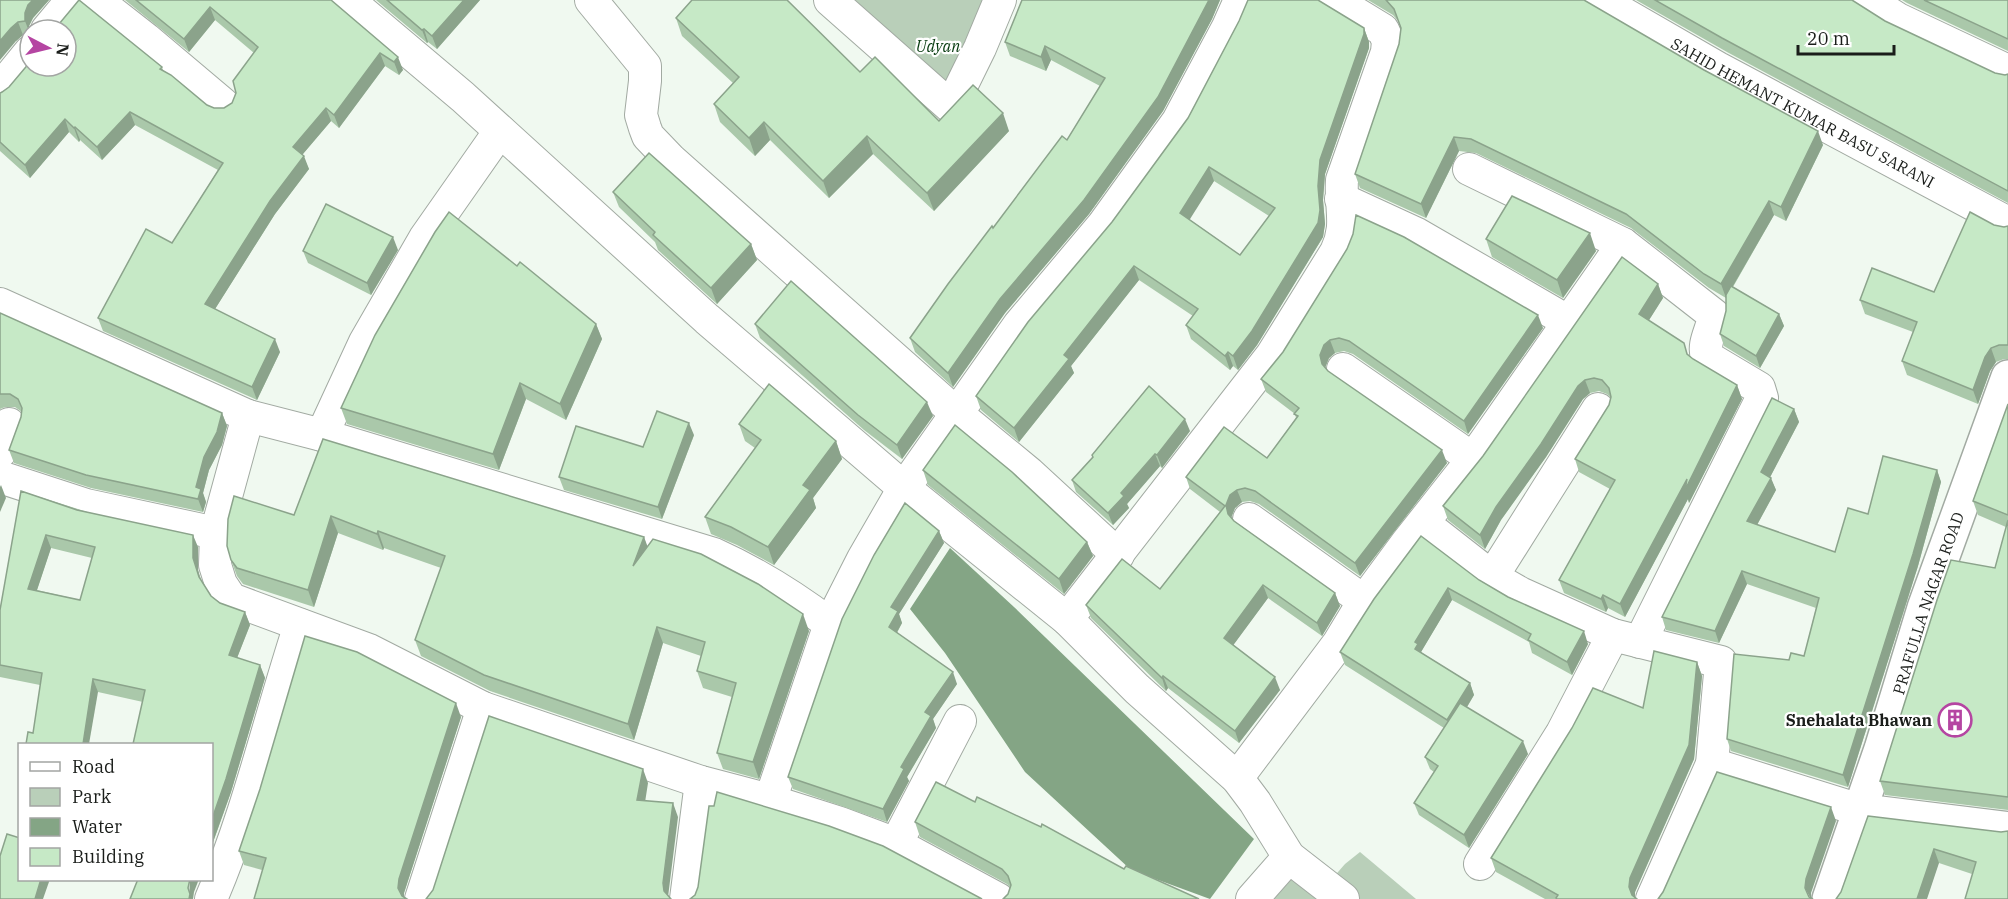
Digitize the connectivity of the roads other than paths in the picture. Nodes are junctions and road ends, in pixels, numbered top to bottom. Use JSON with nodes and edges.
{"nodes":[{"id":1,"x":72,"y":0,"type":"edge"},
{"id":2,"x":96,"y":0,"type":"edge"},
{"id":3,"x":348,"y":0,"type":"edge"},
{"id":4,"x":591,"y":0,"type":"edge"},
{"id":5,"x":830,"y":0,"type":"edge"},
{"id":6,"x":1000,"y":0,"type":"edge"},
{"id":7,"x":1240,"y":0,"type":"edge"},
{"id":8,"x":1334,"y":0,"type":"edge"},
{"id":9,"x":1600,"y":0,"type":"edge"},
{"id":10,"x":1868,"y":0,"type":"edge"},
{"id":11,"x":1904,"y":10,"type":"edge"},
{"id":12,"x":57,"y":18,"type":"edge"},
{"id":13,"x":18,"y":67,"type":"edge"},
{"id":14,"x":2008,"y":71,"type":"edge"},
{"id":15,"x":0,"y":89,"type":"edge"},
{"id":16,"x":223,"y":104,"type":"dead end"},
{"id":17,"x":500,"y":131,"type":"junction"},
{"id":18,"x":1469,"y":169,"type":"dead end"},
{"id":19,"x":1341,"y":199,"type":"junction"},
{"id":20,"x":2008,"y":223,"type":"edge"},
{"id":21,"x":1623,"y":244,"type":"junction"},
{"id":22,"x":0,"y":304,"type":"edge"},
{"id":23,"x":1569,"y":322,"type":"junction"},
{"id":24,"x":1343,"y":369,"type":"dead end"},
{"id":25,"x":2008,"y":377,"type":"edge"},
{"id":26,"x":1598,"y":409,"type":"dead end"},
{"id":27,"x":956,"y":413,"type":"junction"},
{"id":28,"x":248,"y":416,"type":"junction"},
{"id":29,"x":322,"y":435,"type":"junction"},
{"id":30,"x":1473,"y":459,"type":"junction"},
{"id":31,"x":0,"y":477,"type":"edge"},
{"id":32,"x":904,"y":488,"type":"junction"},
{"id":33,"x":1249,"y":519,"type":"dead end"},
{"id":34,"x":1423,"y":523,"type":"junction"},
{"id":35,"x":216,"y":533,"type":"junction"},
{"id":36,"x":1118,"y":555,"type":"junction"},
{"id":37,"x":1492,"y":577,"type":"junction"},
{"id":38,"x":1364,"y":601,"type":"junction"},
{"id":39,"x":1067,"y":619,"type":"junction"},
{"id":40,"x":830,"y":624,"type":"junction"},
{"id":41,"x":300,"y":625,"type":"junction"},
{"id":42,"x":1626,"y":638,"type":"junction"},
{"id":43,"x":483,"y":708,"type":"junction"},
{"id":44,"x":960,"y":722,"type":"dead end"},
{"id":45,"x":1712,"y":764,"type":"junction"},
{"id":46,"x":1237,"y":778,"type":"junction"},
{"id":47,"x":701,"y":782,"type":"junction"},
{"id":48,"x":770,"y":801,"type":"junction"},
{"id":49,"x":1860,"y":810,"type":"junction"},
{"id":50,"x":2008,"y":828,"type":"edge"},
{"id":51,"x":896,"y":844,"type":"junction"},
{"id":52,"x":1289,"y":857,"type":"junction"},
{"id":53,"x":1480,"y":864,"type":"dead end"},
{"id":54,"x":211,"y":899,"type":"edge"},
{"id":55,"x":421,"y":899,"type":"edge"},
{"id":56,"x":686,"y":899,"type":"edge"},
{"id":57,"x":998,"y":899,"type":"edge"},
{"id":58,"x":1252,"y":899,"type":"edge"},
{"id":59,"x":1343,"y":899,"type":"edge"},
{"id":60,"x":1652,"y":899,"type":"edge"},
{"id":61,"x":1829,"y":899,"type":"edge"}],
"edges":[{"from":1,"to":12,"type":"street"},
{"from":2,"to":16,"type":"street"},
{"from":3,"to":17,"type":"street"},
{"from":4,"to":27,"type":"street"},
{"from":5,"to":6,"type":"street"},
{"from":7,"to":27,"type":"street"},
{"from":8,"to":19,"type":"street"},
{"from":9,"to":20,"type":"street","name":"SAHID HEMANT KUMAR BASU SARANI"},
{"from":10,"to":11,"type":"street"},
{"from":11,"to":14,"type":"street"},
{"from":13,"to":15,"type":"street"},
{"from":17,"to":29,"type":"street"},
{"from":17,"to":32,"type":"street"},
{"from":18,"to":21,"type":"street"},
{"from":19,"to":23,"type":"street"},
{"from":19,"to":36,"type":"street"},
{"from":21,"to":23,"type":"street"},
{"from":21,"to":42,"type":"street"},
{"from":22,"to":28,"type":"street"},
{"from":23,"to":30,"type":"street"},
{"from":24,"to":30,"type":"street"},
{"from":25,"to":49,"type":"street","name":"PRAFULLA NAGAR ROAD"},
{"from":26,"to":37,"type":"street"},
{"from":27,"to":32,"type":"street"},
{"from":27,"to":36,"type":"street"},
{"from":28,"to":29,"type":"street"},
{"from":28,"to":35,"type":"street"},
{"from":29,"to":40,"type":"street"},
{"from":30,"to":34,"type":"street"},
{"from":31,"to":35,"type":"street"},
{"from":32,"to":39,"type":"street"},
{"from":32,"to":40,"type":"street"},
{"from":33,"to":38,"type":"street"},
{"from":34,"to":37,"type":"street"},
{"from":34,"to":38,"type":"street"},
{"from":35,"to":41,"type":"street"},
{"from":36,"to":39,"type":"street"},
{"from":37,"to":42,"type":"street"},
{"from":38,"to":46,"type":"street"},
{"from":39,"to":46,"type":"street"},
{"from":40,"to":48,"type":"street"},
{"from":41,"to":43,"type":"street"},
{"from":41,"to":54,"type":"street"},
{"from":42,"to":45,"type":"street"},
{"from":42,"to":53,"type":"street"},
{"from":43,"to":47,"type":"street"},
{"from":43,"to":55,"type":"street"},
{"from":44,"to":51,"type":"street"},
{"from":45,"to":49,"type":"street"},
{"from":45,"to":60,"type":"street"},
{"from":46,"to":52,"type":"street"},
{"from":47,"to":48,"type":"street"},
{"from":47,"to":56,"type":"street"},
{"from":48,"to":51,"type":"street"},
{"from":49,"to":50,"type":"street"},
{"from":49,"to":61,"type":"street","name":"PRAFULLA NAGAR ROAD"},
{"from":51,"to":57,"type":"street"},
{"from":52,"to":58,"type":"street"},
{"from":52,"to":59,"type":"street"}]}
